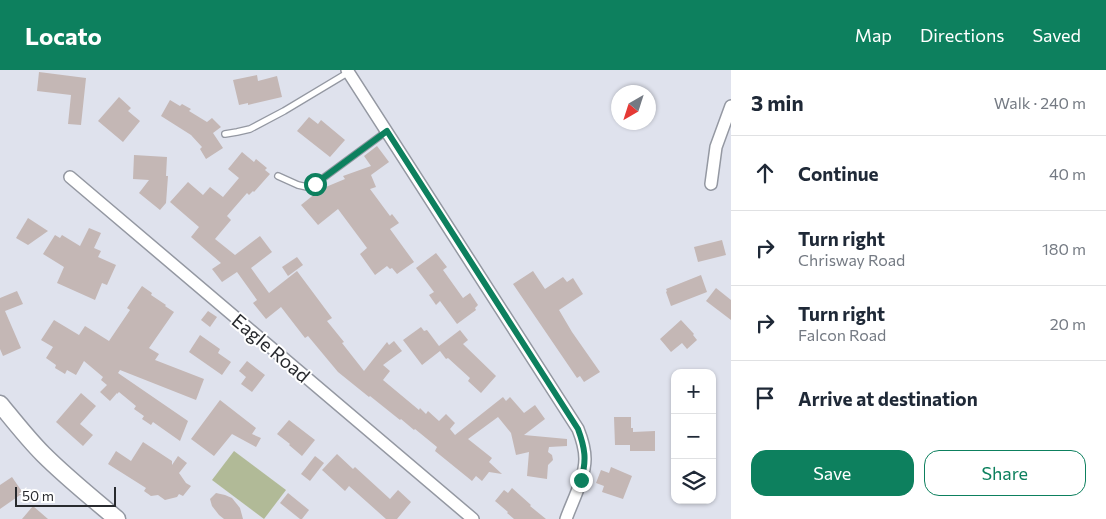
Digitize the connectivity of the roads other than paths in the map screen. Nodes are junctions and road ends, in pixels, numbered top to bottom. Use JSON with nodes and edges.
{"nodes":[{"id":1,"x":348,"y":71,"type":"edge"},
{"id":2,"x":731,"y":106,"type":"edge"},
{"id":3,"x":387,"y":131,"type":"junction"},
{"id":4,"x":225,"y":134,"type":"dead end"},
{"id":5,"x":278,"y":176,"type":"dead end"},
{"id":6,"x":70,"y":177,"type":"dead end"},
{"id":7,"x":711,"y":184,"type":"dead end"},
{"id":8,"x":0,"y":404,"type":"edge"},
{"id":9,"x":117,"y":519,"type":"edge"},
{"id":10,"x":472,"y":519,"type":"edge"},
{"id":11,"x":566,"y":519,"type":"edge"}],
"edges":[{"from":1,"to":3,"type":"street"},
{"from":1,"to":4,"type":"lane"},
{"from":2,"to":7,"type":"street"},
{"from":3,"to":5,"type":"lane"},
{"from":3,"to":11,"type":"street"},
{"from":6,"to":10,"type":"street","name":"Eagle Road"},
{"from":8,"to":9,"type":"main road"}]}
